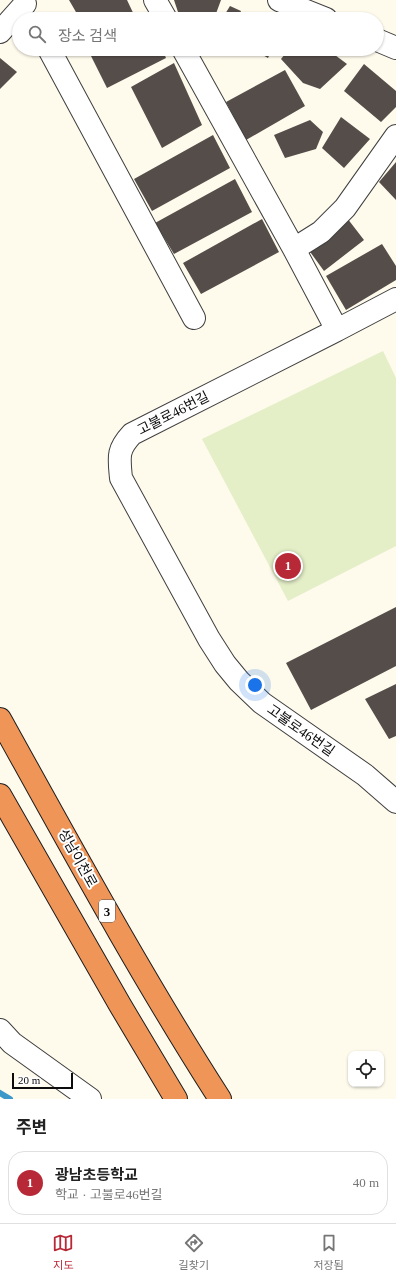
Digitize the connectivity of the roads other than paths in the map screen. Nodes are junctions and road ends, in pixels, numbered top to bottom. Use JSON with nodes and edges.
{"nodes":[{"id":1,"x":155,"y":0,"type":"edge"},
{"id":2,"x":279,"y":0,"type":"edge"},
{"id":3,"x":162,"y":12,"type":"edge"},
{"id":4,"x":309,"y":12,"type":"edge"},
{"id":5,"x":12,"y":21,"type":"edge"},
{"id":6,"x":0,"y":32,"type":"edge"},
{"id":7,"x":384,"y":43,"type":"edge"},
{"id":8,"x":396,"y":48,"type":"edge"},
{"id":9,"x":53,"y":56,"type":"edge"},
{"id":10,"x":187,"y":56,"type":"edge"},
{"id":11,"x":396,"y":136,"type":"edge"},
{"id":12,"x":294,"y":249,"type":"junction"},
{"id":13,"x":396,"y":299,"type":"edge"},
{"id":14,"x":194,"y":318,"type":"dead end"},
{"id":15,"x":336,"y":330,"type":"junction"},
{"id":16,"x":0,"y":719,"type":"edge"},
{"id":17,"x":0,"y":795,"type":"edge"},
{"id":18,"x":396,"y":802,"type":"edge"},
{"id":19,"x":0,"y":1030,"type":"edge"},
{"id":20,"x":90,"y":1099,"type":"edge"},
{"id":21,"x":176,"y":1099,"type":"edge"},
{"id":22,"x":220,"y":1099,"type":"edge"}],
"edges":[{"from":1,"to":3,"type":"street"},
{"from":2,"to":4,"type":"street"},
{"from":5,"to":6,"type":"street"},
{"from":7,"to":8,"type":"street"},
{"from":9,"to":14,"type":"street"},
{"from":10,"to":12,"type":"street"},
{"from":11,"to":12,"type":"street"},
{"from":12,"to":15,"type":"street"},
{"from":13,"to":15,"type":"street","name":"고불로46번길"},
{"from":15,"to":18,"type":"street","name":"고불로46번길"},
{"from":16,"to":22,"type":"highway","name":"성남이천로","number":"3"},
{"from":17,"to":21,"type":"highway"},
{"from":19,"to":20,"type":"street"}]}
